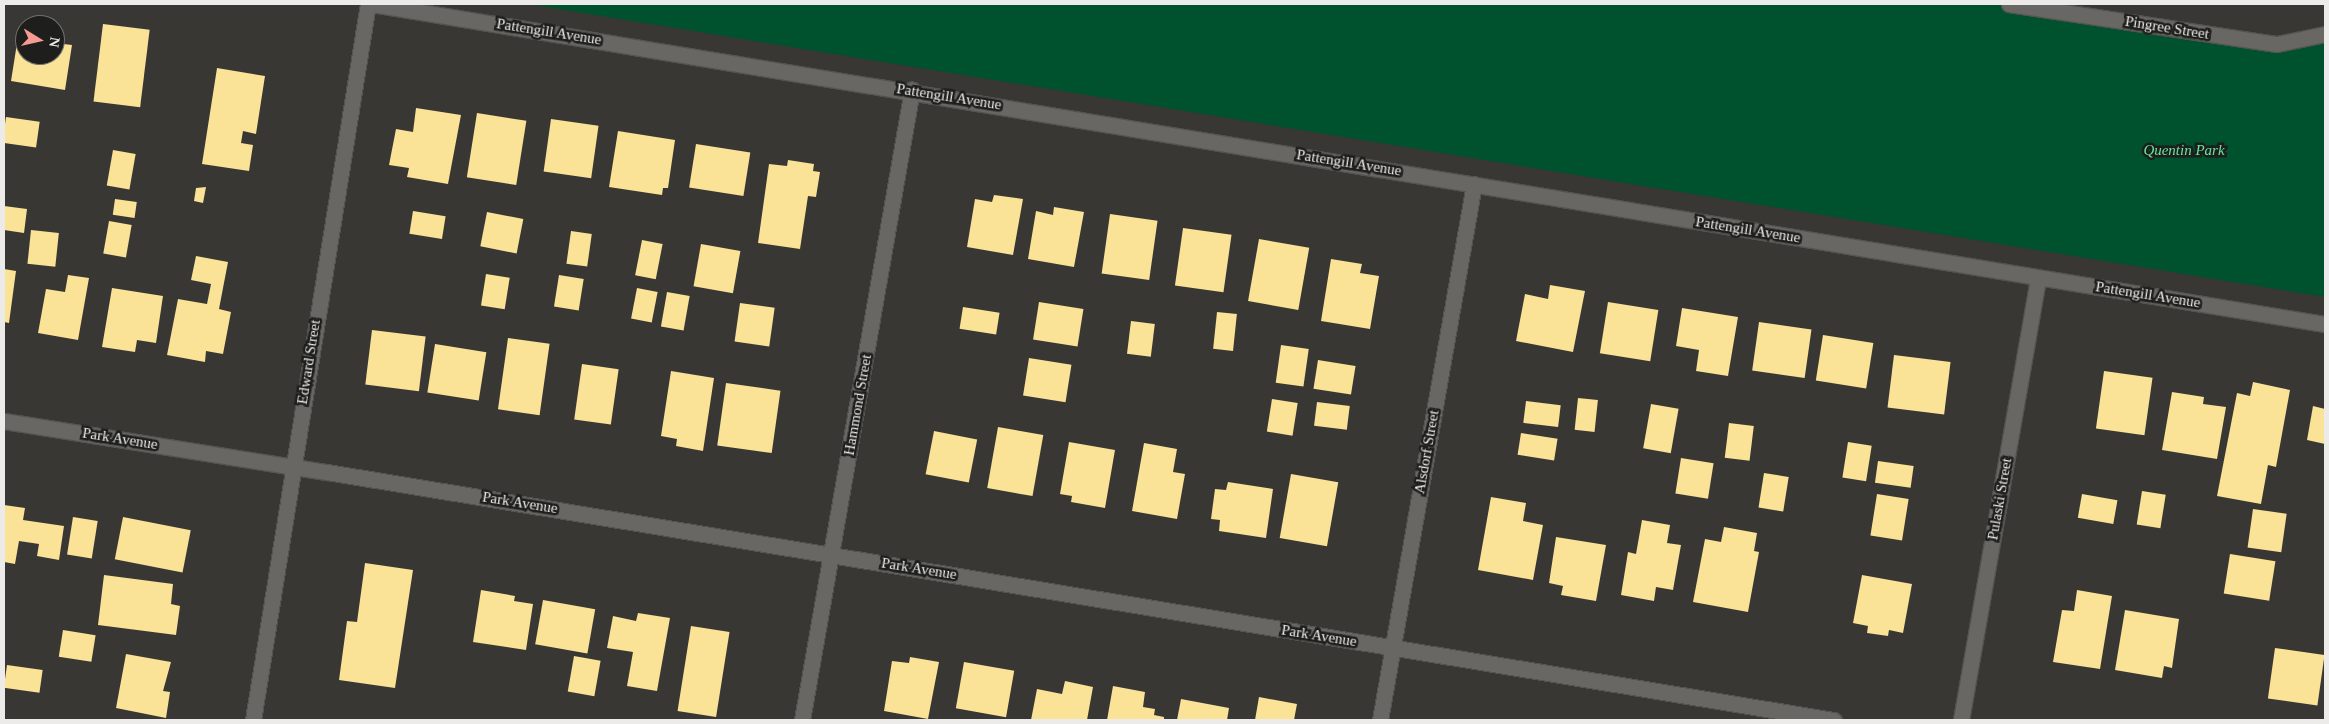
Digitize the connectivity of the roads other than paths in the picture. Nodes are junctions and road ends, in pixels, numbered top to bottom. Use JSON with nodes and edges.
{"nodes":[{"id":1,"x":368,"y":4,"type":"edge"},
{"id":2,"x":372,"y":4,"type":"edge"},
{"id":3,"x":2009,"y":4,"type":"edge"},
{"id":4,"x":2325,"y":34,"type":"edge"},
{"id":5,"x":912,"y":90,"type":"junction"},
{"id":6,"x":1474,"y":184,"type":"junction"},
{"id":7,"x":2038,"y":278,"type":"junction"},
{"id":8,"x":2325,"y":324,"type":"edge"},
{"id":9,"x":4,"y":422,"type":"edge"},
{"id":10,"x":292,"y":466,"type":"junction"},
{"id":11,"x":832,"y":554,"type":"junction"},
{"id":12,"x":1393,"y":648,"type":"junction"},
{"id":13,"x":253,"y":720,"type":"edge"},
{"id":14,"x":802,"y":720,"type":"edge"},
{"id":15,"x":1380,"y":720,"type":"edge"},
{"id":16,"x":1834,"y":720,"type":"edge"},
{"id":17,"x":1962,"y":720,"type":"edge"}],
"edges":[{"from":1,"to":10,"type":"street","name":"Edward Street"},
{"from":2,"to":5,"type":"street","name":"Pattengill Avenue"},
{"from":3,"to":4,"type":"street","name":"Pingree Street"},
{"from":5,"to":6,"type":"street","name":"Pattengill Avenue"},
{"from":5,"to":11,"type":"street","name":"Hammond Street"},
{"from":6,"to":7,"type":"street","name":"Pattengill Avenue"},
{"from":6,"to":12,"type":"street","name":"Alsdorf Street"},
{"from":7,"to":8,"type":"street","name":"Pattengill Avenue"},
{"from":7,"to":17,"type":"street","name":"Pulaski Street"},
{"from":9,"to":10,"type":"street","name":"Park Avenue"},
{"from":10,"to":11,"type":"street","name":"Park Avenue"},
{"from":10,"to":13,"type":"street","name":"Edward Street"},
{"from":11,"to":12,"type":"street","name":"Park Avenue"},
{"from":11,"to":14,"type":"street","name":"Hammond Street"},
{"from":12,"to":15,"type":"street","name":"Alsdorf Street"},
{"from":12,"to":16,"type":"street","name":"Park Avenue"}]}
